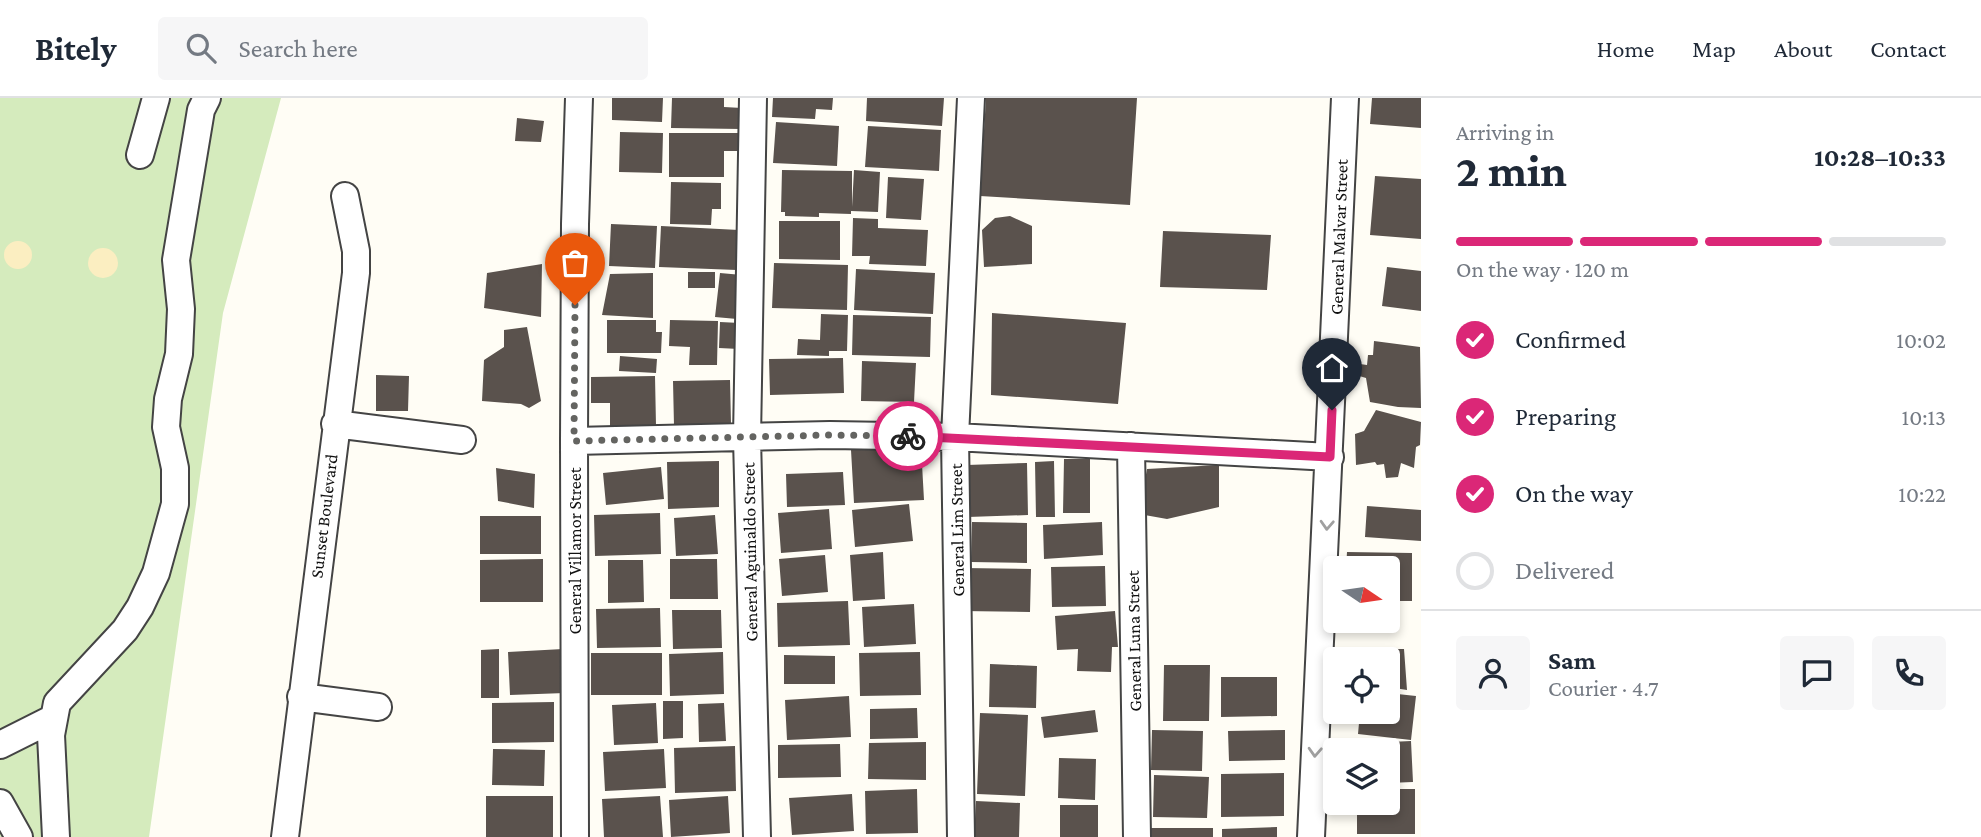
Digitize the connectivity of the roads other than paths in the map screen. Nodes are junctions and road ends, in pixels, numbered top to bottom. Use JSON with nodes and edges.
{"nodes":[{"id":1,"x":156,"y":98,"type":"edge"},
{"id":2,"x":579,"y":98,"type":"edge"},
{"id":3,"x":753,"y":98,"type":"edge"},
{"id":4,"x":971,"y":98,"type":"edge"},
{"id":5,"x":1345,"y":98,"type":"edge"},
{"id":6,"x":202,"y":102,"type":"edge"},
{"id":7,"x":140,"y":155,"type":"dead end"},
{"id":8,"x":345,"y":195,"type":"dead end"},
{"id":9,"x":335,"y":424,"type":"junction"},
{"id":10,"x":955,"y":437,"type":"junction"},
{"id":11,"x":747,"y":438,"type":"junction"},
{"id":12,"x":462,"y":440,"type":"dead end"},
{"id":13,"x":574,"y":441,"type":"junction"},
{"id":14,"x":1131,"y":446,"type":"junction"},
{"id":15,"x":1330,"y":457,"type":"junction"},
{"id":16,"x":301,"y":696,"type":"junction"},
{"id":17,"x":378,"y":706,"type":"dead end"},
{"id":18,"x":54,"y":718,"type":"junction"},
{"id":19,"x":0,"y":746,"type":"edge"},
{"id":20,"x":0,"y":803,"type":"edge"},
{"id":21,"x":19,"y":837,"type":"edge"},
{"id":22,"x":56,"y":837,"type":"edge"},
{"id":23,"x":285,"y":837,"type":"edge"},
{"id":24,"x":575,"y":837,"type":"edge"},
{"id":25,"x":757,"y":837,"type":"edge"},
{"id":26,"x":961,"y":837,"type":"edge"},
{"id":27,"x":1137,"y":837,"type":"edge"},
{"id":28,"x":1311,"y":837,"type":"edge"}],
"edges":[{"from":1,"to":7,"type":"street"},
{"from":2,"to":13,"type":"street","name":"General Villamor Street"},
{"from":3,"to":11,"type":"street","name":"General Aguinaldo Street"},
{"from":4,"to":10,"type":"street","name":"General Lim Street"},
{"from":5,"to":15,"type":"street","name":"General Malvar Street"},
{"from":6,"to":18,"type":"street"},
{"from":8,"to":9,"type":"street","name":"Sunset Boulevard"},
{"from":9,"to":12,"type":"street"},
{"from":9,"to":16,"type":"street","name":"Sunset Boulevard"},
{"from":10,"to":11,"type":"street"},
{"from":10,"to":14,"type":"street"},
{"from":10,"to":26,"type":"street","name":"General Lim Street"},
{"from":11,"to":13,"type":"street"},
{"from":11,"to":25,"type":"street","name":"General Aguinaldo Street"},
{"from":13,"to":24,"type":"street","name":"General Villamor Street"},
{"from":14,"to":15,"type":"street"},
{"from":14,"to":27,"type":"street","name":"General Luna Street"},
{"from":15,"to":28,"type":"street","name":"General Malvar Street","one_way":true},
{"from":16,"to":17,"type":"street"},
{"from":16,"to":23,"type":"street","name":"Sunset Boulevard"},
{"from":18,"to":19,"type":"street"},
{"from":18,"to":22,"type":"street"},
{"from":20,"to":21,"type":"street"}]}
